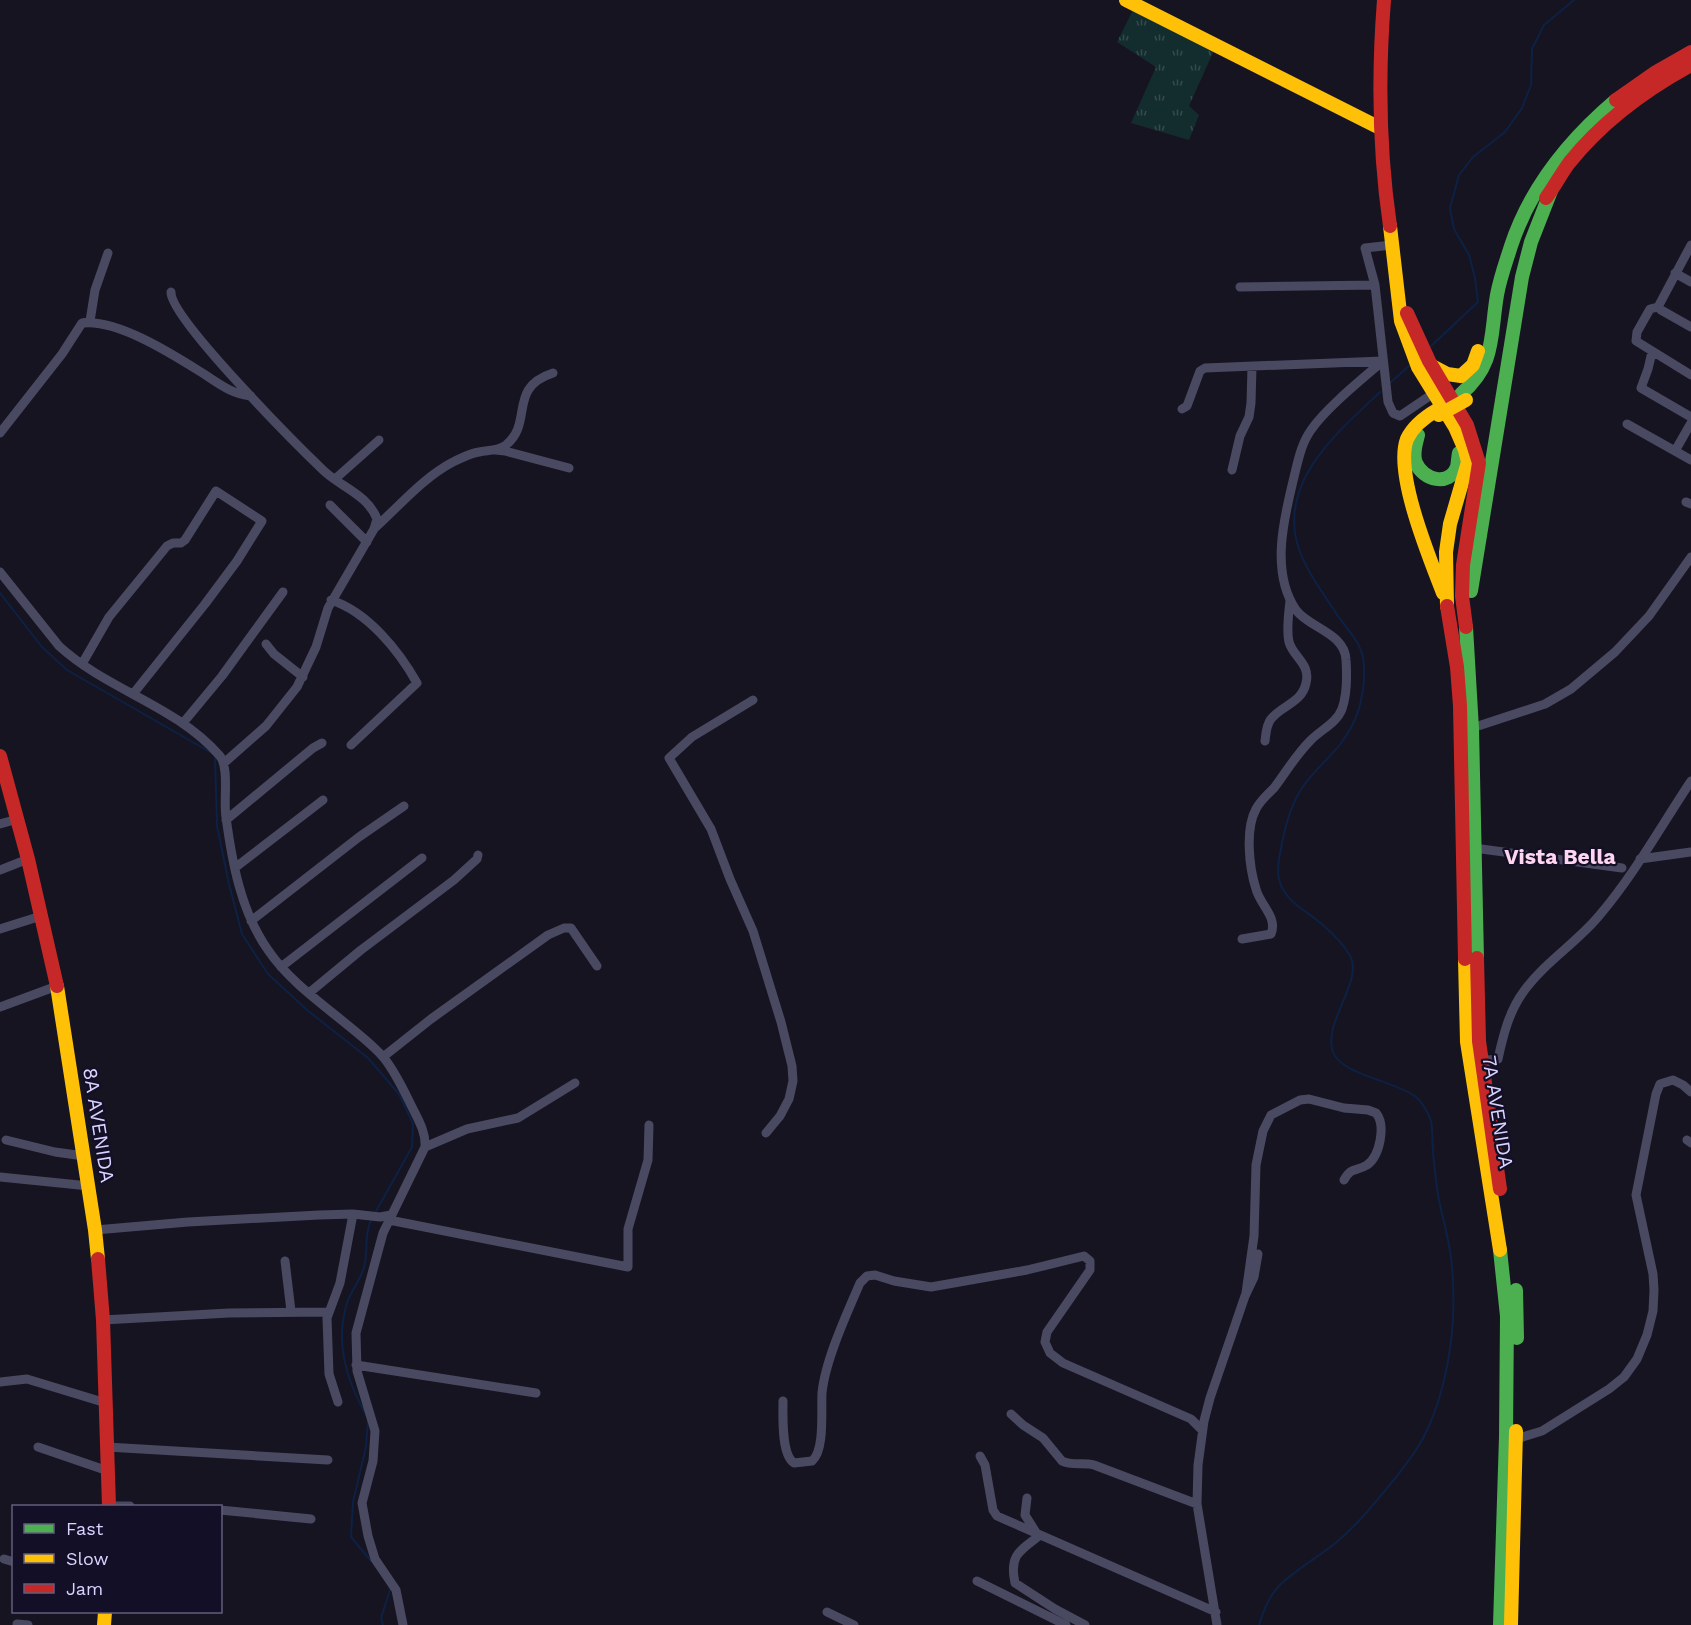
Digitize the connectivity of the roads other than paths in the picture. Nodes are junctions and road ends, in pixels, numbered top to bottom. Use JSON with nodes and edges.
{"nodes":[{"id":1,"x":1126,"y":0,"type":"edge"},
{"id":2,"x":1384,"y":0,"type":"edge"},
{"id":3,"x":1691,"y":52,"type":"edge"},
{"id":4,"x":1691,"y":65,"type":"edge"},
{"id":5,"x":1380,"y":128,"type":"junction"},
{"id":6,"x":1551,"y":191,"type":"junction"},
{"id":7,"x":1534,"y":192,"type":"junction"},
{"id":8,"x":1392,"y":245,"type":"junction"},
{"id":9,"x":1691,"y":245,"type":"edge"},
{"id":10,"x":108,"y":253,"type":"dead end"},
{"id":11,"x":1675,"y":273,"type":"junction"},
{"id":12,"x":1691,"y":282,"type":"edge"},
{"id":13,"x":1375,"y":285,"type":"junction"},
{"id":14,"x":1240,"y":287,"type":"dead end"},
{"id":15,"x":171,"y":292,"type":"dead end"},
{"id":16,"x":1658,"y":307,"type":"junction"},
{"id":17,"x":82,"y":323,"type":"junction"},
{"id":18,"x":1691,"y":327,"type":"edge"},
{"id":19,"x":1652,"y":352,"type":"junction"},
{"id":20,"x":1383,"y":362,"type":"junction"},
{"id":21,"x":1252,"y":367,"type":"junction"},
{"id":22,"x":1428,"y":367,"type":"junction"},
{"id":23,"x":553,"y":373,"type":"dead end"},
{"id":24,"x":1691,"y":375,"type":"edge"},
{"id":25,"x":1434,"y":393,"type":"junction"},
{"id":26,"x":251,"y":396,"type":"junction"},
{"id":27,"x":1464,"y":397,"type":"junction"},
{"id":28,"x":1182,"y":409,"type":"dead end"},
{"id":29,"x":1438,"y":412,"type":"junction"},
{"id":30,"x":1691,"y":417,"type":"edge"},
{"id":31,"x":1691,"y":423,"type":"edge"},
{"id":32,"x":1627,"y":424,"type":"dead end"},
{"id":33,"x":0,"y":433,"type":"edge"},
{"id":34,"x":1459,"y":438,"type":"junction"},
{"id":35,"x":380,"y":440,"type":"dead end"},
{"id":36,"x":490,"y":450,"type":"junction"},
{"id":37,"x":1675,"y":452,"type":"junction"},
{"id":38,"x":1691,"y":460,"type":"edge"},
{"id":39,"x":569,"y":468,"type":"dead end"},
{"id":40,"x":1232,"y":470,"type":"dead end"},
{"id":41,"x":335,"y":479,"type":"junction"},
{"id":42,"x":330,"y":505,"type":"dead end"},
{"id":43,"x":375,"y":529,"type":"junction"},
{"id":44,"x":367,"y":542,"type":"junction"},
{"id":45,"x":1691,"y":557,"type":"edge"},
{"id":46,"x":0,"y":572,"type":"edge"},
{"id":47,"x":283,"y":592,"type":"dead end"},
{"id":48,"x":331,"y":600,"type":"junction"},
{"id":49,"x":1290,"y":600,"type":"junction"},
{"id":50,"x":1447,"y":604,"type":"junction"},
{"id":51,"x":1467,"y":633,"type":"junction"},
{"id":52,"x":266,"y":644,"type":"dead end"},
{"id":53,"x":82,"y":664,"type":"junction"},
{"id":54,"x":303,"y":677,"type":"junction"},
{"id":55,"x":134,"y":694,"type":"junction"},
{"id":56,"x":753,"y":700,"type":"dead end"},
{"id":57,"x":183,"y":723,"type":"junction"},
{"id":58,"x":1466,"y":729,"type":"junction"},
{"id":59,"x":1265,"y":741,"type":"dead end"},
{"id":60,"x":322,"y":743,"type":"dead end"},
{"id":61,"x":351,"y":745,"type":"dead end"},
{"id":62,"x":0,"y":756,"type":"edge"},
{"id":63,"x":224,"y":763,"type":"junction"},
{"id":64,"x":1691,"y":781,"type":"edge"},
{"id":65,"x":323,"y":800,"type":"dead end"},
{"id":66,"x":404,"y":806,"type":"dead end"},
{"id":67,"x":0,"y":817,"type":"edge"},
{"id":68,"x":18,"y":819,"type":"junction"},
{"id":69,"x":226,"y":820,"type":"junction"},
{"id":70,"x":0,"y":824,"type":"edge"},
{"id":71,"x":1474,"y":848,"type":"junction"},
{"id":72,"x":1691,"y":852,"type":"edge"},
{"id":73,"x":478,"y":855,"type":"dead end"},
{"id":74,"x":422,"y":858,"type":"dead end"},
{"id":75,"x":28,"y":859,"type":"junction"},
{"id":76,"x":1640,"y":859,"type":"junction"},
{"id":77,"x":236,"y":867,"type":"junction"},
{"id":78,"x":1622,"y":868,"type":"dead end"},
{"id":79,"x":0,"y":870,"type":"edge"},
{"id":80,"x":41,"y":916,"type":"junction"},
{"id":81,"x":251,"y":921,"type":"junction"},
{"id":82,"x":0,"y":929,"type":"edge"},
{"id":83,"x":1242,"y":939,"type":"dead end"},
{"id":84,"x":597,"y":966,"type":"dead end"},
{"id":85,"x":281,"y":967,"type":"junction"},
{"id":86,"x":57,"y":986,"type":"junction"},
{"id":87,"x":309,"y":993,"type":"junction"},
{"id":88,"x":0,"y":1007,"type":"edge"},
{"id":89,"x":383,"y":1057,"type":"junction"},
{"id":90,"x":1476,"y":1062,"type":"junction"},
{"id":91,"x":575,"y":1083,"type":"dead end"},
{"id":92,"x":1691,"y":1092,"type":"edge"},
{"id":93,"x":649,"y":1125,"type":"dead end"},
{"id":94,"x":766,"y":1133,"type":"dead end"},
{"id":95,"x":6,"y":1140,"type":"dead end"},
{"id":96,"x":425,"y":1147,"type":"junction"},
{"id":97,"x":84,"y":1156,"type":"junction"},
{"id":98,"x":0,"y":1177,"type":"edge"},
{"id":99,"x":1344,"y":1180,"type":"dead end"},
{"id":100,"x":89,"y":1186,"type":"junction"},
{"id":101,"x":356,"y":1214,"type":"junction"},
{"id":102,"x":390,"y":1218,"type":"junction"},
{"id":103,"x":95,"y":1230,"type":"junction"},
{"id":104,"x":1258,"y":1254,"type":"dead end"},
{"id":105,"x":285,"y":1261,"type":"dead end"},
{"id":106,"x":1246,"y":1293,"type":"junction"},
{"id":107,"x":291,"y":1311,"type":"junction"},
{"id":108,"x":328,"y":1312,"type":"junction"},
{"id":109,"x":103,"y":1320,"type":"junction"},
{"id":110,"x":356,"y":1365,"type":"junction"},
{"id":111,"x":0,"y":1382,"type":"edge"},
{"id":112,"x":536,"y":1393,"type":"dead end"},
{"id":113,"x":783,"y":1401,"type":"dead end"},
{"id":114,"x":338,"y":1402,"type":"dead end"},
{"id":115,"x":106,"y":1403,"type":"junction"},
{"id":116,"x":1011,"y":1414,"type":"dead end"},
{"id":117,"x":1202,"y":1430,"type":"junction"},
{"id":118,"x":1516,"y":1439,"type":"junction"},
{"id":119,"x":38,"y":1447,"type":"dead end"},
{"id":120,"x":107,"y":1447,"type":"junction"},
{"id":121,"x":980,"y":1456,"type":"dead end"},
{"id":122,"x":328,"y":1460,"type":"dead end"},
{"id":123,"x":108,"y":1471,"type":"junction"},
{"id":124,"x":1028,"y":1498,"type":"dead end"},
{"id":125,"x":1197,"y":1504,"type":"junction"},
{"id":126,"x":109,"y":1505,"type":"edge"},
{"id":127,"x":222,"y":1510,"type":"edge"},
{"id":128,"x":311,"y":1519,"type":"dead end"},
{"id":129,"x":1039,"y":1536,"type":"junction"},
{"id":130,"x":977,"y":1581,"type":"dead end"},
{"id":131,"x":827,"y":1611,"type":"dead end"},
{"id":132,"x":1215,"y":1612,"type":"junction"},
{"id":133,"x":17,"y":1624,"type":"edge"},
{"id":134,"x":28,"y":1625,"type":"edge"},
{"id":135,"x":403,"y":1625,"type":"edge"},
{"id":136,"x":854,"y":1625,"type":"edge"},
{"id":137,"x":1066,"y":1625,"type":"edge"},
{"id":138,"x":1085,"y":1625,"type":"edge"},
{"id":139,"x":1217,"y":1625,"type":"edge"},
{"id":140,"x":1500,"y":1625,"type":"edge"},
{"id":141,"x":1512,"y":1625,"type":"edge"}],
"edges":[{"from":1,"to":5,"type":"main road"},
{"from":2,"to":5,"type":"main road"},
{"from":3,"to":7,"type":"main road"},
{"from":4,"to":6,"type":"main road"},
{"from":5,"to":8,"type":"main road"},
{"from":6,"to":27,"type":"main road"},
{"from":6,"to":51,"type":"main road"},
{"from":7,"to":22,"type":"main road"},
{"from":7,"to":27,"type":"main road"},
{"from":8,"to":13,"type":"street"},
{"from":8,"to":22,"type":"main road"},
{"from":9,"to":11,"type":"street"},
{"from":10,"to":17,"type":"street"},
{"from":11,"to":12,"type":"street"},
{"from":11,"to":16,"type":"street"},
{"from":13,"to":14,"type":"street"},
{"from":13,"to":20,"type":"street"},
{"from":15,"to":26,"type":"street"},
{"from":16,"to":18,"type":"street"},
{"from":16,"to":19,"type":"street"},
{"from":17,"to":26,"type":"street"},
{"from":17,"to":33,"type":"street"},
{"from":19,"to":24,"type":"street"},
{"from":19,"to":30,"type":"street"},
{"from":20,"to":21,"type":"street"},
{"from":20,"to":25,"type":"street"},
{"from":20,"to":49,"type":"street"},
{"from":21,"to":28,"type":"street"},
{"from":21,"to":40,"type":"street"},
{"from":22,"to":25,"type":"main road"},
{"from":22,"to":51,"type":"main road"},
{"from":23,"to":36,"type":"street"},
{"from":25,"to":34,"type":"main road"},
{"from":26,"to":41,"type":"street"},
{"from":27,"to":29,"type":"main road","bridge":true},
{"from":29,"to":34,"type":"main road"},
{"from":29,"to":50,"type":"main road"},
{"from":31,"to":37,"type":"street"},
{"from":32,"to":37,"type":"street"},
{"from":34,"to":50,"type":"main road"},
{"from":35,"to":41,"type":"street"},
{"from":36,"to":39,"type":"street"},
{"from":36,"to":43,"type":"street"},
{"from":37,"to":38,"type":"street"},
{"from":41,"to":43,"type":"street"},
{"from":42,"to":44,"type":"street"},
{"from":43,"to":44,"type":"street"},
{"from":44,"to":48,"type":"street"},
{"from":45,"to":58,"type":"street"},
{"from":46,"to":53,"type":"street"},
{"from":47,"to":57,"type":"street"},
{"from":48,"to":54,"type":"street"},
{"from":48,"to":61,"type":"street"},
{"from":49,"to":59,"type":"street"},
{"from":49,"to":83,"type":"street"},
{"from":50,"to":58,"type":"main road","name":"7A AVENIDA"},
{"from":51,"to":58,"type":"main road","name":"7A AVENIDA"},
{"from":52,"to":54,"type":"street"},
{"from":53,"to":55,"type":"street"},
{"from":53,"to":55,"type":"street"},
{"from":54,"to":63,"type":"street"},
{"from":55,"to":57,"type":"street"},
{"from":56,"to":94,"type":"street"},
{"from":57,"to":63,"type":"street"},
{"from":58,"to":71,"type":"main road","name":"7A AVENIDA"},
{"from":58,"to":90,"type":"main road","name":"7A AVENIDA"},
{"from":60,"to":69,"type":"street"},
{"from":62,"to":68,"type":"main road","name":"8A AVENIDA"},
{"from":63,"to":69,"type":"street"},
{"from":64,"to":76,"type":"street"},
{"from":65,"to":77,"type":"street"},
{"from":66,"to":81,"type":"street"},
{"from":67,"to":68,"type":"street"},
{"from":68,"to":70,"type":"street"},
{"from":68,"to":75,"type":"main road","name":"8A AVENIDA"},
{"from":69,"to":77,"type":"street"},
{"from":71,"to":78,"type":"street"},
{"from":71,"to":90,"type":"main road","name":"7A AVENIDA"},
{"from":72,"to":76,"type":"street"},
{"from":73,"to":87,"type":"street"},
{"from":74,"to":85,"type":"street"},
{"from":75,"to":79,"type":"street"},
{"from":75,"to":80,"type":"main road","name":"8A AVENIDA"},
{"from":76,"to":90,"type":"street"},
{"from":77,"to":81,"type":"street"},
{"from":80,"to":82,"type":"street"},
{"from":80,"to":86,"type":"main road","name":"8A AVENIDA"},
{"from":81,"to":85,"type":"street"},
{"from":84,"to":89,"type":"street"},
{"from":85,"to":87,"type":"street"},
{"from":86,"to":88,"type":"street"},
{"from":86,"to":97,"type":"main road","name":"8A AVENIDA"},
{"from":87,"to":89,"type":"street"},
{"from":89,"to":96,"type":"street"},
{"from":90,"to":118,"type":"main road","name":"7A AVENIDA"},
{"from":90,"to":140,"type":"main road","name":"7A AVENIDA"},
{"from":91,"to":96,"type":"street"},
{"from":92,"to":118,"type":"street"},
{"from":93,"to":102,"type":"street"},
{"from":95,"to":97,"type":"street"},
{"from":96,"to":102,"type":"street"},
{"from":97,"to":100,"type":"main road","name":"8A AVENIDA"},
{"from":98,"to":100,"type":"street"},
{"from":99,"to":106,"type":"street"},
{"from":100,"to":103,"type":"main road","name":"8A AVENIDA"},
{"from":101,"to":102,"type":"street"},
{"from":101,"to":103,"type":"street"},
{"from":101,"to":108,"type":"street"},
{"from":102,"to":110,"type":"street"},
{"from":103,"to":109,"type":"main road","name":"8A AVENIDA"},
{"from":104,"to":106,"type":"street"},
{"from":105,"to":107,"type":"street"},
{"from":106,"to":117,"type":"street"},
{"from":107,"to":108,"type":"street"},
{"from":107,"to":109,"type":"street"},
{"from":108,"to":114,"type":"street"},
{"from":109,"to":115,"type":"main road","name":"8A AVENIDA"},
{"from":110,"to":112,"type":"street"},
{"from":110,"to":135,"type":"street"},
{"from":111,"to":115,"type":"street"},
{"from":113,"to":117,"type":"street"},
{"from":115,"to":120,"type":"main road","name":"8A AVENIDA"},
{"from":116,"to":125,"type":"street"},
{"from":117,"to":125,"type":"street"},
{"from":118,"to":141,"type":"main road","name":"7A AVENIDA"},
{"from":119,"to":123,"type":"street"},
{"from":120,"to":122,"type":"street"},
{"from":120,"to":123,"type":"main road","name":"8A AVENIDA"},
{"from":121,"to":129,"type":"street"},
{"from":123,"to":126,"type":"main road","name":"8A AVENIDA"},
{"from":124,"to":129,"type":"street"},
{"from":125,"to":132,"type":"street"},
{"from":127,"to":128,"type":"street"},
{"from":129,"to":132,"type":"street"},
{"from":129,"to":138,"type":"street"},
{"from":130,"to":137,"type":"street"},
{"from":131,"to":136,"type":"street"},
{"from":132,"to":139,"type":"street"},
{"from":133,"to":134,"type":"street"}]}
